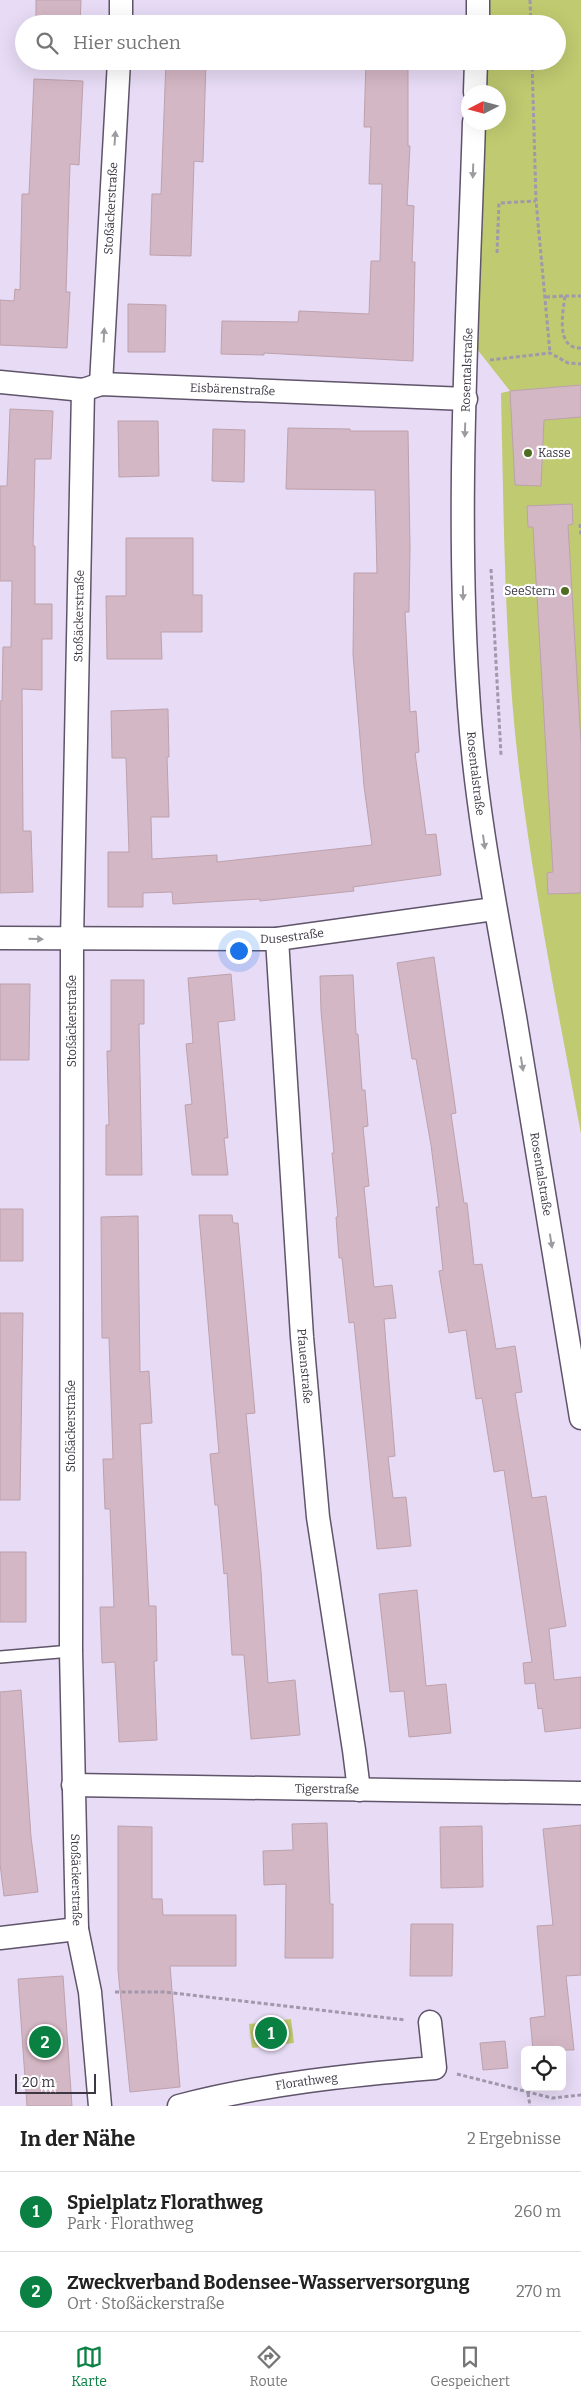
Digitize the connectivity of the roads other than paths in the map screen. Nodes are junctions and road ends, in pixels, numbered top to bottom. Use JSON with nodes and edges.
{"nodes":[{"id":1,"x":121,"y":0,"type":"edge"},
{"id":2,"x":478,"y":0,"type":"edge"},
{"id":3,"x":121,"y":15,"type":"edge"},
{"id":4,"x":478,"y":15,"type":"edge"},
{"id":5,"x":118,"y":70,"type":"edge"},
{"id":6,"x":476,"y":70,"type":"edge"},
{"id":7,"x":476,"y":85,"type":"edge"},
{"id":8,"x":474,"y":130,"type":"edge"},
{"id":9,"x":0,"y":382,"type":"edge"},
{"id":10,"x":92,"y":387,"type":"junction"},
{"id":11,"x":466,"y":399,"type":"junction"},
{"id":12,"x":494,"y":909,"type":"junction"},
{"id":13,"x":0,"y":938,"type":"edge"},
{"id":14,"x":277,"y":939,"type":"junction"},
{"id":15,"x":72,"y":940,"type":"junction"},
{"id":16,"x":581,"y":1418,"type":"edge"},
{"id":17,"x":71,"y":1651,"type":"junction"},
{"id":18,"x":0,"y":1657,"type":"edge"},
{"id":19,"x":74,"y":1785,"type":"junction"},
{"id":20,"x":359,"y":1790,"type":"junction"},
{"id":21,"x":581,"y":1794,"type":"edge"},
{"id":22,"x":77,"y":1928,"type":"junction"},
{"id":23,"x":0,"y":1938,"type":"edge"},
{"id":24,"x":430,"y":2022,"type":"road end"},
{"id":25,"x":100,"y":2106,"type":"edge"},
{"id":26,"x":179,"y":2106,"type":"edge"}],
"edges":[{"from":1,"to":3,"type":"street"},
{"from":2,"to":4,"type":"street"},
{"from":10,"to":5,"type":"street","name":"Stoßäckerstraße","one_way":true},
{"from":6,"to":7,"type":"street"},
{"from":8,"to":11,"type":"street","name":"Rosentalstraße","one_way":true},
{"from":9,"to":10,"type":"street","name":"Eisbärenstraße"},
{"from":10,"to":11,"type":"street","name":"Eisbärenstraße"},
{"from":10,"to":15,"type":"street","name":"Stoßäckerstraße"},
{"from":11,"to":12,"type":"street","name":"Rosentalstraße","one_way":true},
{"from":12,"to":14,"type":"street","name":"Dusestraße"},
{"from":12,"to":16,"type":"street","name":"Rosentalstraße","one_way":true},
{"from":13,"to":15,"type":"street","name":"Dusestraße","one_way":true},
{"from":14,"to":15,"type":"street","name":"Dusestraße"},
{"from":14,"to":20,"type":"street","name":"Pfauenstraße"},
{"from":15,"to":17,"type":"street","name":"Stoßäckerstraße"},
{"from":17,"to":18,"type":"lane"},
{"from":17,"to":19,"type":"street","name":"Stoßäckerstraße"},
{"from":19,"to":20,"type":"street","name":"Tigerstraße"},
{"from":19,"to":22,"type":"street","name":"Stoßäckerstraße"},
{"from":20,"to":21,"type":"street","name":"Tigerstraße"},
{"from":22,"to":23,"type":"street"},
{"from":22,"to":25,"type":"street","name":"Stoßäckerstraße"},
{"from":24,"to":26,"type":"street","name":"Florathweg"}]}
